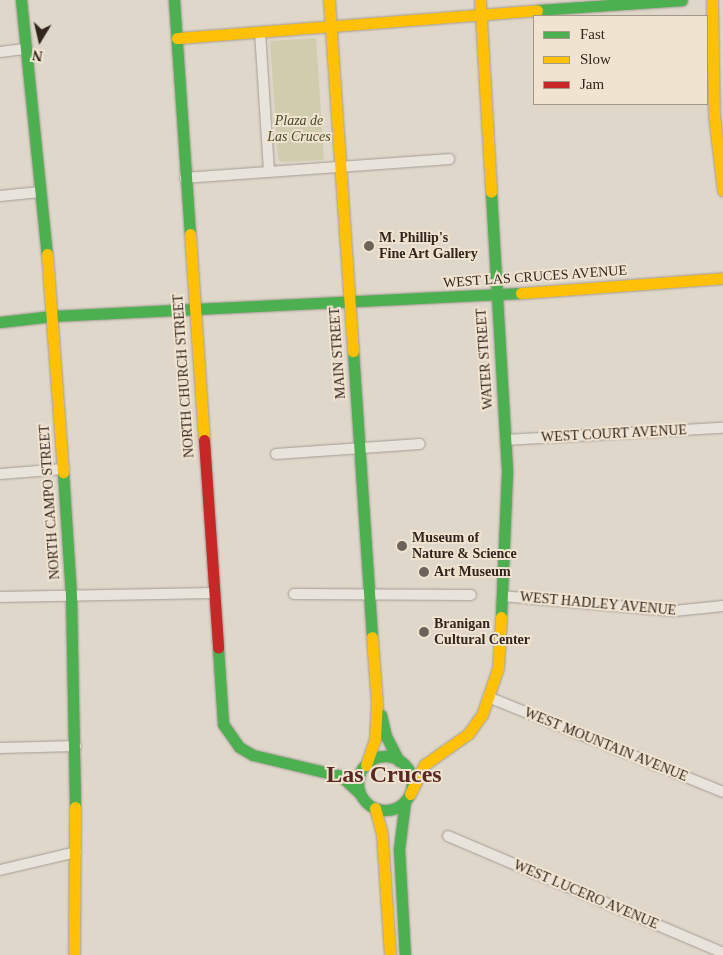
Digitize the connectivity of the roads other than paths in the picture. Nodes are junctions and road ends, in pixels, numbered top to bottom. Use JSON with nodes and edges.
{"nodes":[{"id":1,"x":21,"y":0,"type":"edge"},
{"id":2,"x":174,"y":0,"type":"edge"},
{"id":3,"x":329,"y":0,"type":"edge"},
{"id":4,"x":480,"y":0,"type":"edge"},
{"id":5,"x":682,"y":0,"type":"edge"},
{"id":6,"x":712,"y":0,"type":"edge"},
{"id":7,"x":481,"y":16,"type":"junction"},
{"id":8,"x":331,"y":27,"type":"junction"},
{"id":9,"x":260,"y":32,"type":"junction"},
{"id":10,"x":177,"y":38,"type":"junction"},
{"id":11,"x":25,"y":50,"type":"junction"},
{"id":12,"x":0,"y":52,"type":"edge"},
{"id":13,"x":718,"y":114,"type":"edge"},
{"id":14,"x":449,"y":158,"type":"dead end"},
{"id":15,"x":340,"y":166,"type":"junction"},
{"id":16,"x":269,"y":171,"type":"junction"},
{"id":17,"x":185,"y":178,"type":"junction"},
{"id":18,"x":723,"y":190,"type":"edge"},
{"id":19,"x":40,"y":192,"type":"junction"},
{"id":20,"x":0,"y":196,"type":"edge"},
{"id":21,"x":723,"y":278,"type":"edge"},
{"id":22,"x":496,"y":294,"type":"junction"},
{"id":23,"x":349,"y":303,"type":"junction"},
{"id":24,"x":194,"y":310,"type":"junction"},
{"id":25,"x":53,"y":316,"type":"junction"},
{"id":26,"x":0,"y":322,"type":"edge"},
{"id":27,"x":723,"y":428,"type":"edge"},
{"id":28,"x":505,"y":440,"type":"junction"},
{"id":29,"x":420,"y":444,"type":"dead end"},
{"id":30,"x":360,"y":449,"type":"junction"},
{"id":31,"x":276,"y":454,"type":"dead end"},
{"id":32,"x":64,"y":469,"type":"junction"},
{"id":33,"x":0,"y":474,"type":"edge"},
{"id":34,"x":213,"y":593,"type":"junction"},
{"id":35,"x":370,"y":593,"type":"junction"},
{"id":36,"x":294,"y":594,"type":"dead end"},
{"id":37,"x":470,"y":595,"type":"dead end"},
{"id":38,"x":71,"y":596,"type":"junction"},
{"id":39,"x":502,"y":596,"type":"junction"},
{"id":40,"x":0,"y":597,"type":"edge"},
{"id":41,"x":723,"y":606,"type":"edge"},
{"id":42,"x":488,"y":697,"type":"junction"},
{"id":43,"x":377,"y":704,"type":"junction"},
{"id":44,"x":224,"y":712,"type":"junction"},
{"id":45,"x":76,"y":746,"type":"junction"},
{"id":46,"x":0,"y":748,"type":"edge"},
{"id":47,"x":401,"y":763,"type":"junction"},
{"id":48,"x":365,"y":766,"type":"junction"},
{"id":49,"x":723,"y":792,"type":"edge"},
{"id":50,"x":359,"y":793,"type":"junction"},
{"id":51,"x":408,"y":797,"type":"junction"},
{"id":52,"x":374,"y":808,"type":"junction"},
{"id":53,"x":448,"y":836,"type":"dead end"},
{"id":54,"x":76,"y":852,"type":"junction"},
{"id":55,"x":0,"y":870,"type":"edge"},
{"id":56,"x":723,"y":953,"type":"edge"},
{"id":57,"x":74,"y":955,"type":"edge"},
{"id":58,"x":390,"y":955,"type":"edge"},
{"id":59,"x":405,"y":955,"type":"edge"}],
"edges":[{"from":1,"to":11,"type":"street","name":"NORTH CAMPO STREET"},
{"from":2,"to":10,"type":"street","name":"NORTH CHURCH STREET"},
{"from":3,"to":8,"type":"street","name":"MAIN STREET"},
{"from":4,"to":7,"type":"street","name":"WATER STREET"},
{"from":5,"to":7,"type":"street"},
{"from":6,"to":13,"type":"street"},
{"from":7,"to":8,"type":"street"},
{"from":7,"to":22,"type":"street","name":"WATER STREET"},
{"from":8,"to":9,"type":"street"},
{"from":8,"to":15,"type":"street","name":"MAIN STREET"},
{"from":9,"to":10,"type":"street"},
{"from":9,"to":16,"type":"street"},
{"from":10,"to":17,"type":"street","name":"NORTH CHURCH STREET"},
{"from":11,"to":12,"type":"street"},
{"from":11,"to":19,"type":"street","name":"NORTH CAMPO STREET"},
{"from":13,"to":18,"type":"street"},
{"from":14,"to":15,"type":"street"},
{"from":15,"to":16,"type":"street"},
{"from":15,"to":23,"type":"street","name":"MAIN STREET"},
{"from":16,"to":17,"type":"street"},
{"from":17,"to":24,"type":"street","name":"NORTH CHURCH STREET"},
{"from":19,"to":20,"type":"street"},
{"from":19,"to":25,"type":"street","name":"NORTH CAMPO STREET"},
{"from":21,"to":22,"type":"street","name":"WEST LAS CRUCES AVENUE"},
{"from":22,"to":23,"type":"street","name":"WEST LAS CRUCES AVENUE"},
{"from":22,"to":28,"type":"street","name":"WATER STREET"},
{"from":23,"to":24,"type":"street","name":"WEST LAS CRUCES AVENUE"},
{"from":23,"to":30,"type":"street","name":"MAIN STREET"},
{"from":24,"to":25,"type":"street","name":"WEST LAS CRUCES AVENUE"},
{"from":24,"to":34,"type":"street","name":"NORTH CHURCH STREET"},
{"from":25,"to":26,"type":"street","name":"WEST LAS CRUCES AVENUE"},
{"from":25,"to":32,"type":"street","name":"NORTH CAMPO STREET"},
{"from":27,"to":28,"type":"street","name":"WEST COURT AVENUE"},
{"from":28,"to":39,"type":"street","name":"WATER STREET"},
{"from":29,"to":30,"type":"street"},
{"from":30,"to":31,"type":"street"},
{"from":30,"to":35,"type":"street","name":"MAIN STREET"},
{"from":32,"to":33,"type":"street"},
{"from":32,"to":38,"type":"street","name":"NORTH CAMPO STREET"},
{"from":34,"to":38,"type":"street"},
{"from":34,"to":44,"type":"street","name":"NORTH CHURCH STREET"},
{"from":35,"to":36,"type":"street"},
{"from":35,"to":37,"type":"street"},
{"from":35,"to":43,"type":"street","name":"MAIN STREET"},
{"from":38,"to":40,"type":"street"},
{"from":38,"to":45,"type":"street","name":"NORTH CAMPO STREET"},
{"from":39,"to":41,"type":"street","name":"WEST HADLEY AVENUE"},
{"from":39,"to":42,"type":"street","name":"WATER STREET"},
{"from":42,"to":47,"type":"street","name":"WATER STREET"},
{"from":42,"to":49,"type":"street","name":"WEST MOUNTAIN AVENUE"},
{"from":42,"to":51,"type":"street","name":"WATER STREET"},
{"from":43,"to":47,"type":"street","name":"MAIN STREET"},
{"from":43,"to":48,"type":"street","name":"MAIN STREET"},
{"from":44,"to":48,"type":"street"},
{"from":44,"to":50,"type":"street","name":"NORTH CHURCH STREET"},
{"from":45,"to":46,"type":"street"},
{"from":45,"to":54,"type":"street","name":"NORTH CAMPO STREET"},
{"from":47,"to":48,"type":"street"},
{"from":47,"to":51,"type":"street"},
{"from":48,"to":50,"type":"street"},
{"from":50,"to":52,"type":"street"},
{"from":51,"to":52,"type":"street"},
{"from":51,"to":59,"type":"street"},
{"from":52,"to":58,"type":"street"},
{"from":53,"to":56,"type":"street","name":"WEST LUCERO AVENUE"},
{"from":54,"to":55,"type":"street"},
{"from":54,"to":57,"type":"street","name":"NORTH CAMPO STREET"}]}
